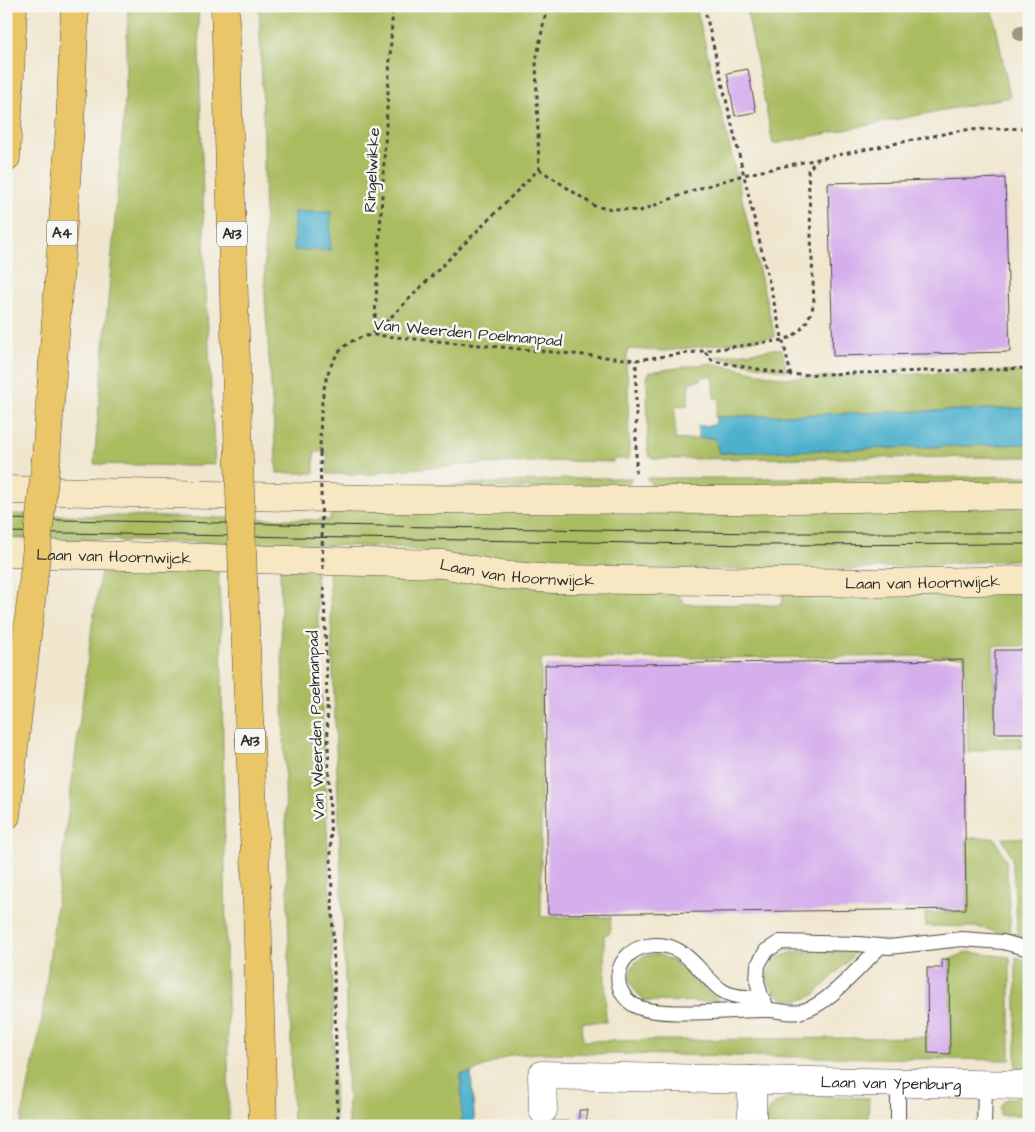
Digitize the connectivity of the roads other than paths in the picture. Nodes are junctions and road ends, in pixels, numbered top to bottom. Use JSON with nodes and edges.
{"nodes":[{"id":1,"x":13,"y":6,"type":"edge"},
{"id":2,"x":75,"y":6,"type":"edge"},
{"id":3,"x":225,"y":6,"type":"edge"},
{"id":4,"x":6,"y":158,"type":"edge"},
{"id":5,"x":6,"y":490,"type":"edge"},
{"id":6,"x":1029,"y":495,"type":"edge"},
{"id":7,"x":6,"y":553,"type":"edge"},
{"id":8,"x":1029,"y":580,"type":"edge"},
{"id":9,"x":6,"y":816,"type":"edge"},
{"id":10,"x":880,"y":946,"type":"junction"},
{"id":11,"x":1029,"y":949,"type":"edge"},
{"id":12,"x":761,"y":996,"type":"junction"},
{"id":13,"x":770,"y":1010,"type":"junction"},
{"id":14,"x":752,"y":1080,"type":"junction"},
{"id":15,"x":898,"y":1083,"type":"junction"},
{"id":16,"x":985,"y":1085,"type":"junction"},
{"id":17,"x":1029,"y":1085,"type":"edge"},
{"id":18,"x":543,"y":1110,"type":"dead end"},
{"id":19,"x":263,"y":1126,"type":"edge"},
{"id":20,"x":752,"y":1126,"type":"edge"},
{"id":21,"x":898,"y":1126,"type":"edge"},
{"id":22,"x":984,"y":1126,"type":"edge"}],
"edges":[{"from":1,"to":4,"type":"highway"},
{"from":2,"to":9,"type":"highway","number":"A4","bridge":true},
{"from":3,"to":19,"type":"highway","number":"A13","bridge":true},
{"from":5,"to":6,"type":"main road"},
{"from":7,"to":8,"type":"main road","name":"Laan van Hoornwijck"},
{"from":10,"to":11,"type":"lane"},
{"from":10,"to":12,"type":"lane"},
{"from":10,"to":13,"type":"lane"},
{"from":12,"to":13,"type":"lane"},
{"from":12,"to":13,"type":"lane"},
{"from":14,"to":15,"type":"street","name":"Laan van Ypenburg"},
{"from":14,"to":18,"type":"street","name":"Laan van Ypenburg"},
{"from":14,"to":20,"type":"street"},
{"from":15,"to":16,"type":"street","name":"Laan van Ypenburg"},
{"from":15,"to":21,"type":"lane"},
{"from":16,"to":17,"type":"street","name":"Laan van Ypenburg"},
{"from":16,"to":22,"type":"lane"}]}
